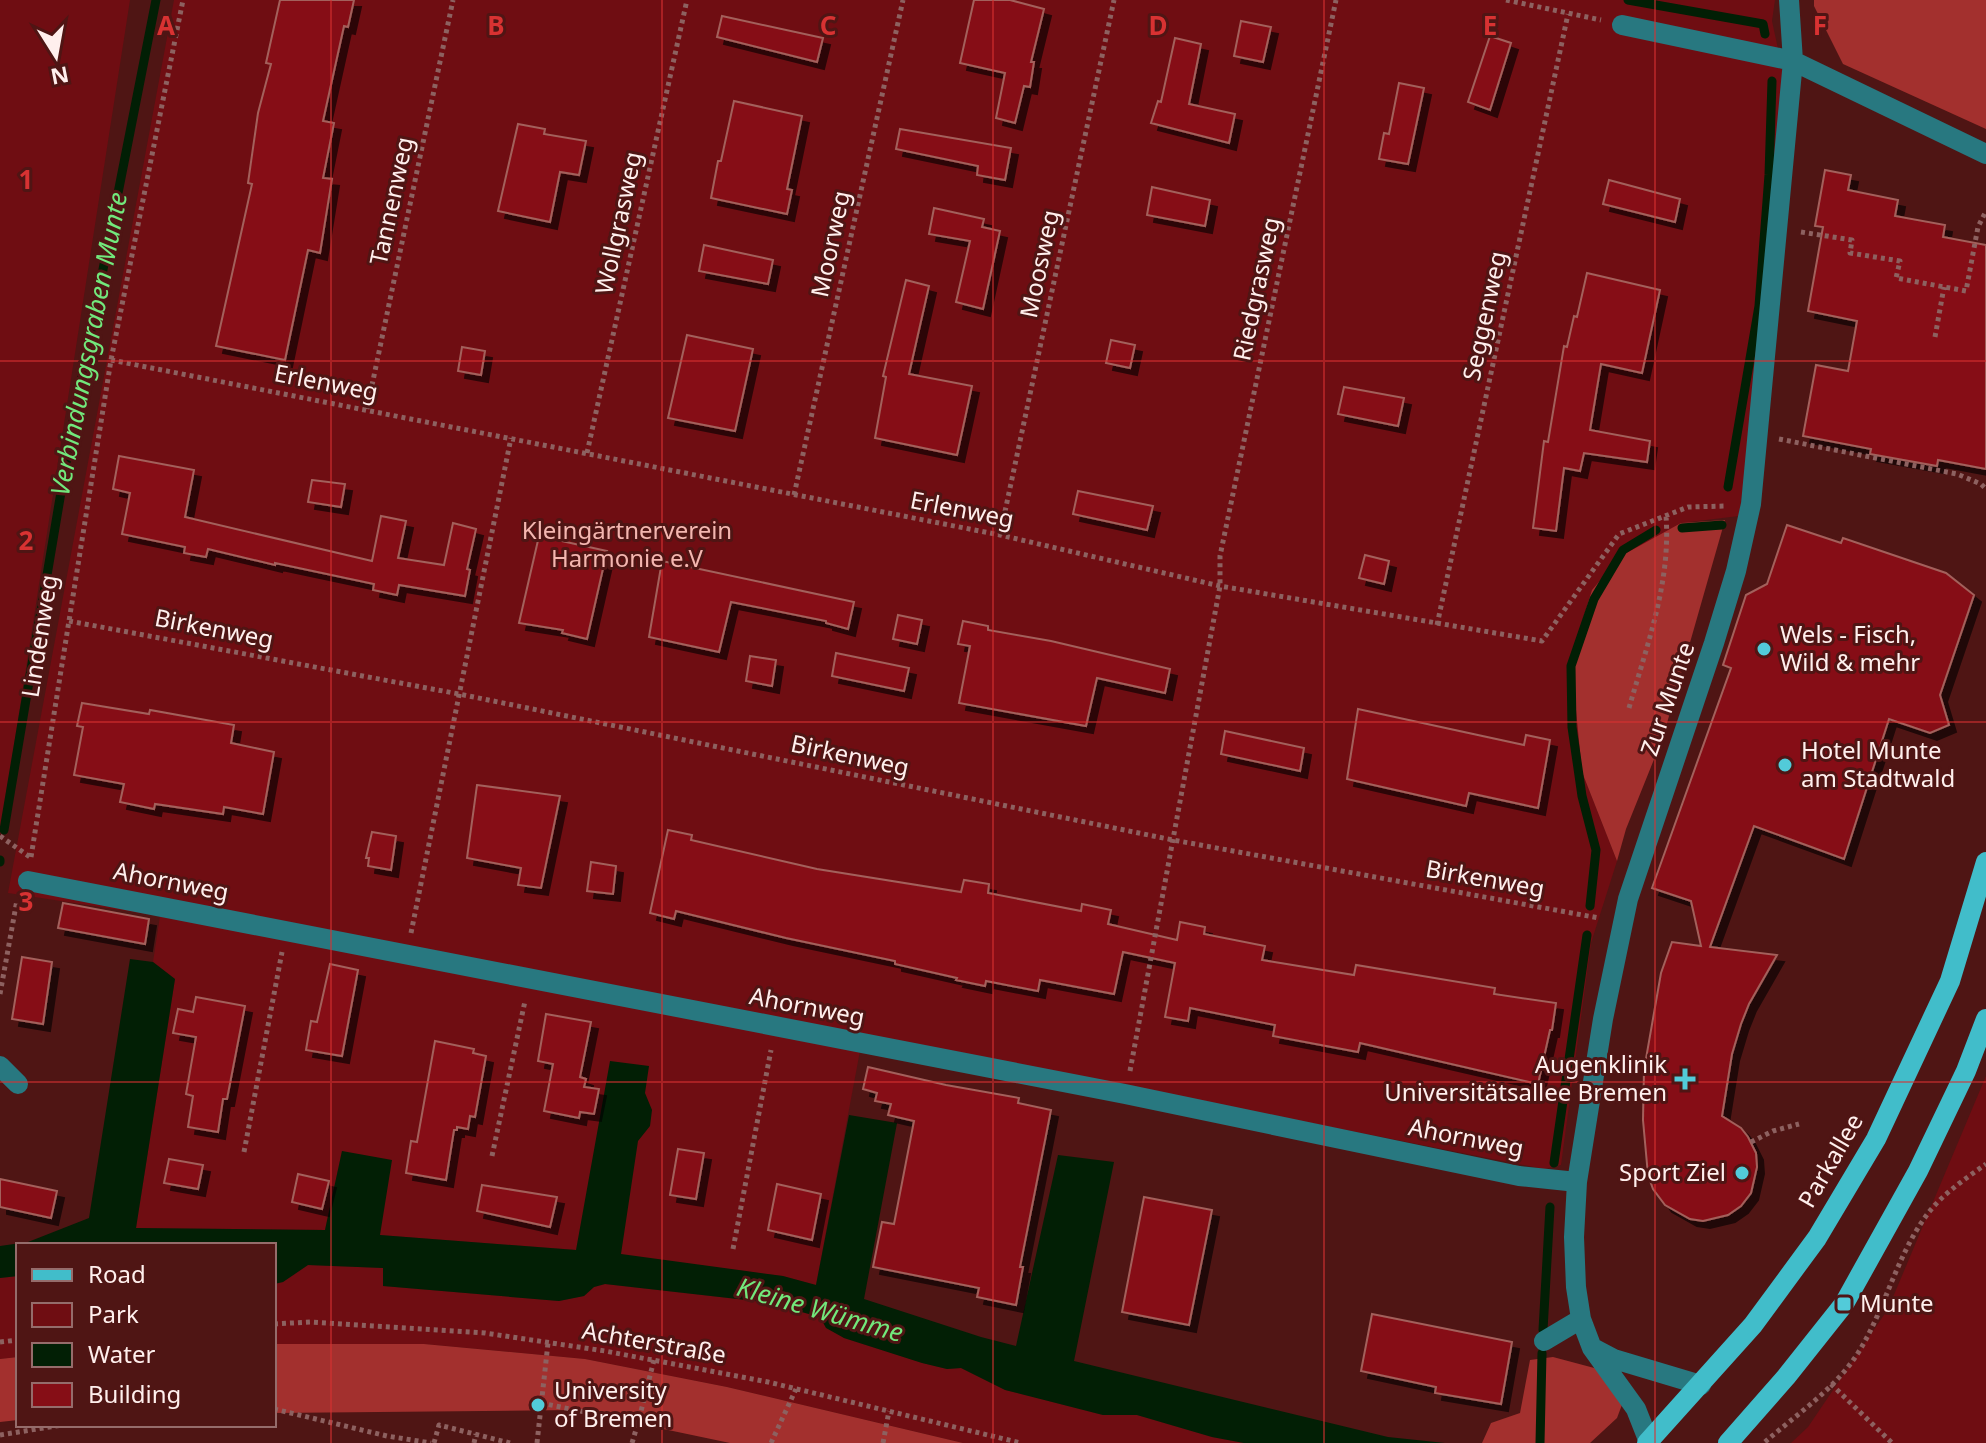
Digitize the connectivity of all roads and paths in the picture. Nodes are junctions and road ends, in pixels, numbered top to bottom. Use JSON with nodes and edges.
{"nodes":[{"id":1,"x":183,"y":0,"type":"edge"},
{"id":2,"x":453,"y":0,"type":"edge"},
{"id":3,"x":687,"y":0,"type":"edge"},
{"id":4,"x":903,"y":0,"type":"edge"},
{"id":5,"x":1114,"y":0,"type":"edge"},
{"id":6,"x":1336,"y":0,"type":"edge"},
{"id":7,"x":1506,"y":0,"type":"edge"},
{"id":8,"x":1789,"y":0,"type":"edge"},
{"id":9,"x":1568,"y":14,"type":"junction"},
{"id":10,"x":1622,"y":25,"type":"joint"},
{"id":11,"x":1793,"y":61,"type":"junction"},
{"id":12,"x":1986,"y":154,"type":"edge"},
{"id":13,"x":1986,"y":211,"type":"edge"},
{"id":14,"x":1779,"y":228,"type":"junction"},
{"id":15,"x":1944,"y":287,"type":"junction"},
{"id":16,"x":1935,"y":337,"type":"dead end"},
{"id":17,"x":111,"y":360,"type":"junction"},
{"id":18,"x":367,"y":409,"type":"junction"},
{"id":19,"x":1758,"y":435,"type":"junction"},
{"id":20,"x":511,"y":438,"type":"junction"},
{"id":21,"x":587,"y":453,"type":"junction"},
{"id":22,"x":1986,"y":489,"type":"edge"},
{"id":23,"x":794,"y":495,"type":"junction"},
{"id":24,"x":1751,"y":504,"type":"junction"},
{"id":25,"x":1666,"y":516,"type":"junction"},
{"id":26,"x":1000,"y":535,"type":"junction"},
{"id":27,"x":1220,"y":586,"type":"junction"},
{"id":28,"x":69,"y":621,"type":"junction"},
{"id":29,"x":1437,"y":625,"type":"junction"},
{"id":30,"x":459,"y":694,"type":"junction"},
{"id":31,"x":1629,"y":708,"type":"dead end"},
{"id":32,"x":0,"y":836,"type":"edge"},
{"id":33,"x":1173,"y":840,"type":"junction"},
{"id":34,"x":31,"y":857,"type":"junction"},
{"id":35,"x":1986,"y":862,"type":"edge"},
{"id":36,"x":28,"y":881,"type":"junction"},
{"id":37,"x":1623,"y":923,"type":"junction"},
{"id":38,"x":286,"y":931,"type":"junction"},
{"id":39,"x":407,"y":954,"type":"junction"},
{"id":40,"x":530,"y":978,"type":"junction"},
{"id":41,"x":0,"y":994,"type":"edge"},
{"id":42,"x":1986,"y":1019,"type":"edge"},
{"id":43,"x":776,"y":1027,"type":"junction"},
{"id":44,"x":0,"y":1066,"type":"edge"},
{"id":45,"x":18,"y":1084,"type":"dead end"},
{"id":46,"x":1125,"y":1094,"type":"junction"},
{"id":47,"x":1799,"y":1124,"type":"dead end"},
{"id":48,"x":1751,"y":1142,"type":"dead end"},
{"id":49,"x":244,"y":1152,"type":"dead end"},
{"id":50,"x":492,"y":1156,"type":"dead end"},
{"id":51,"x":1986,"y":1164,"type":"edge"},
{"id":52,"x":1577,"y":1182,"type":"junction"},
{"id":53,"x":733,"y":1249,"type":"dead end"},
{"id":54,"x":1581,"y":1319,"type":"junction"},
{"id":55,"x":276,"y":1324,"type":"edge"},
{"id":56,"x":1544,"y":1341,"type":"dead end"},
{"id":57,"x":548,"y":1343,"type":"junction"},
{"id":58,"x":1592,"y":1348,"type":"junction"},
{"id":59,"x":654,"y":1360,"type":"junction"},
{"id":60,"x":1831,"y":1384,"type":"junction"},
{"id":61,"x":1701,"y":1385,"type":"junction"},
{"id":62,"x":796,"y":1389,"type":"junction"},
{"id":63,"x":541,"y":1403,"type":"junction"},
{"id":64,"x":276,"y":1409,"type":"edge"},
{"id":65,"x":889,"y":1411,"type":"junction"},
{"id":66,"x":638,"y":1423,"type":"junction"},
{"id":67,"x":50,"y":1427,"type":"edge"},
{"id":68,"x":476,"y":1434,"type":"junction"},
{"id":69,"x":0,"y":1435,"type":"edge"},
{"id":70,"x":989,"y":1440,"type":"edge"},
{"id":71,"x":1648,"y":1442,"type":"edge"},
{"id":72,"x":433,"y":1443,"type":"edge"},
{"id":73,"x":474,"y":1443,"type":"edge"},
{"id":74,"x":511,"y":1443,"type":"edge"},
{"id":75,"x":537,"y":1443,"type":"edge"},
{"id":76,"x":632,"y":1443,"type":"edge"},
{"id":77,"x":771,"y":1443,"type":"edge"},
{"id":78,"x":883,"y":1443,"type":"edge"},
{"id":79,"x":1021,"y":1443,"type":"edge"},
{"id":80,"x":1728,"y":1443,"type":"edge"},
{"id":81,"x":1765,"y":1443,"type":"edge"},
{"id":82,"x":1892,"y":1443,"type":"edge"}],
"edges":[{"from":1,"to":17,"type":"path","name":"Lindenweg"},
{"from":2,"to":18,"type":"path","name":"Tannenweg"},
{"from":3,"to":21,"type":"path","name":"Wollgrasweg"},
{"from":4,"to":23,"type":"path","name":"Moorweg"},
{"from":5,"to":26,"type":"path","name":"Moosweg"},
{"from":6,"to":27,"type":"path","name":"Riedgrasweg"},
{"from":7,"to":9,"type":"path"},
{"from":8,"to":11,"type":"street","name":"Zur Munte"},
{"from":9,"to":10,"type":"path"},
{"from":9,"to":29,"type":"path","name":"Seggenweg"},
{"from":10,"to":11,"type":"street"},
{"from":11,"to":12,"type":"street"},
{"from":11,"to":14,"type":"street","name":"Zur Munte"},
{"from":13,"to":15,"type":"path"},
{"from":14,"to":15,"type":"path"},
{"from":14,"to":19,"type":"street","name":"Zur Munte"},
{"from":15,"to":16,"type":"path"},
{"from":17,"to":18,"type":"path","name":"Erlenweg"},
{"from":17,"to":28,"type":"path","name":"Lindenweg"},
{"from":18,"to":20,"type":"path","name":"Erlenweg"},
{"from":19,"to":22,"type":"path"},
{"from":19,"to":24,"type":"street","name":"Zur Munte"},
{"from":20,"to":21,"type":"path","name":"Erlenweg"},
{"from":20,"to":30,"type":"path"},
{"from":21,"to":23,"type":"path","name":"Erlenweg"},
{"from":23,"to":26,"type":"path","name":"Erlenweg"},
{"from":24,"to":25,"type":"path","name":"Erlenweg"},
{"from":24,"to":37,"type":"street","name":"Zur Munte"},
{"from":25,"to":29,"type":"path","name":"Erlenweg"},
{"from":25,"to":31,"type":"path"},
{"from":26,"to":27,"type":"path","name":"Erlenweg"},
{"from":27,"to":29,"type":"path","name":"Erlenweg"},
{"from":27,"to":33,"type":"path","name":"Riedgrasweg"},
{"from":28,"to":30,"type":"path","name":"Birkenweg"},
{"from":28,"to":34,"type":"path","name":"Lindenweg"},
{"from":30,"to":33,"type":"path","name":"Birkenweg"},
{"from":30,"to":39,"type":"path"},
{"from":32,"to":34,"type":"path"},
{"from":33,"to":37,"type":"path","name":"Birkenweg"},
{"from":33,"to":46,"type":"path","name":"Riedgrasweg"},
{"from":34,"to":36,"type":"path","name":"Lindenweg"},
{"from":35,"to":61,"type":"main road","name":"Parkallee"},
{"from":36,"to":38,"type":"street","name":"Ahornweg"},
{"from":36,"to":41,"type":"path","name":"Lindenweg"},
{"from":37,"to":52,"type":"street","name":"Zur Munte"},
{"from":38,"to":39,"type":"street","name":"Ahornweg"},
{"from":38,"to":49,"type":"path"},
{"from":39,"to":40,"type":"street","name":"Ahornweg"},
{"from":40,"to":43,"type":"street","name":"Ahornweg"},
{"from":40,"to":50,"type":"path"},
{"from":42,"to":80,"type":"main road"},
{"from":43,"to":46,"type":"street","name":"Ahornweg"},
{"from":43,"to":53,"type":"path"},
{"from":44,"to":45,"type":"street"},
{"from":46,"to":52,"type":"street","name":"Ahornweg"},
{"from":47,"to":48,"type":"path"},
{"from":51,"to":60,"type":"path"},
{"from":52,"to":54,"type":"street","name":"Zur Munte"},
{"from":54,"to":56,"type":"street"},
{"from":54,"to":58,"type":"street","name":"Zur Munte"},
{"from":55,"to":57,"type":"path","name":"Achterstraße"},
{"from":57,"to":59,"type":"path","name":"Achterstraße"},
{"from":57,"to":63,"type":"path"},
{"from":58,"to":61,"type":"street"},
{"from":58,"to":71,"type":"street","name":"Zur Munte"},
{"from":59,"to":62,"type":"path","name":"Achterstraße"},
{"from":59,"to":66,"type":"path"},
{"from":60,"to":81,"type":"path"},
{"from":60,"to":82,"type":"path"},
{"from":61,"to":71,"type":"main road","name":"Parkallee"},
{"from":62,"to":65,"type":"path","name":"Achterstraße"},
{"from":62,"to":77,"type":"path"},
{"from":63,"to":66,"type":"path"},
{"from":63,"to":75,"type":"path"},
{"from":64,"to":72,"type":"path"},
{"from":65,"to":70,"type":"path","name":"Achterstraße"},
{"from":65,"to":78,"type":"path"},
{"from":66,"to":76,"type":"path"},
{"from":67,"to":69,"type":"path"},
{"from":68,"to":72,"type":"path"},
{"from":68,"to":73,"type":"path"},
{"from":68,"to":74,"type":"path"},
{"from":70,"to":79,"type":"path","name":"Achterstraße"}]}
